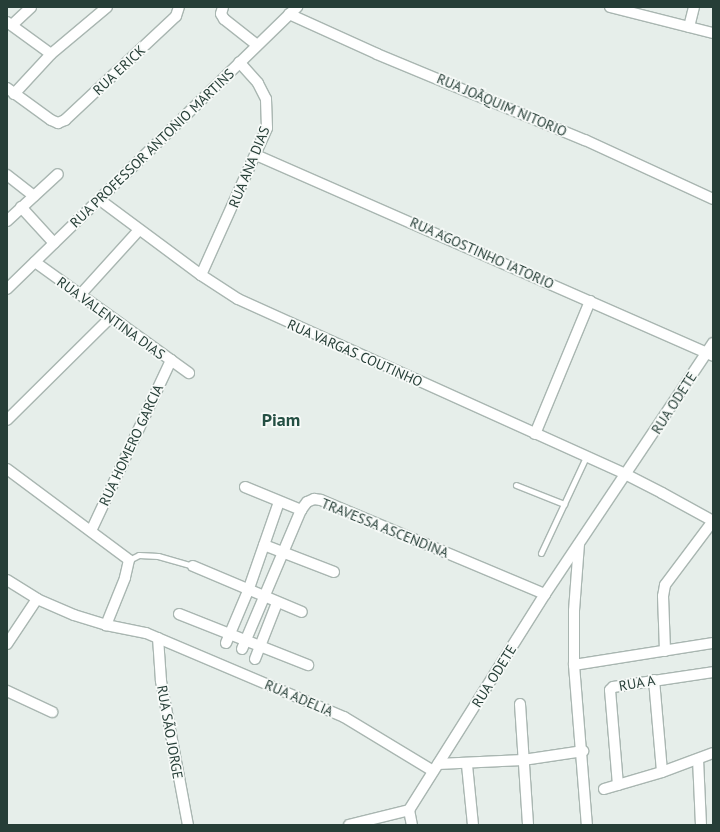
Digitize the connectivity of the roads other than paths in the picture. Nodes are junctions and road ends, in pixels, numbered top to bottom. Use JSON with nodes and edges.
{"nodes":[{"id":1,"x":31,"y":7,"type":"edge"},
{"id":2,"x":107,"y":7,"type":"edge"},
{"id":3,"x":179,"y":7,"type":"edge"},
{"id":4,"x":223,"y":7,"type":"edge"},
{"id":5,"x":610,"y":7,"type":"edge"},
{"id":6,"x":694,"y":7,"type":"edge"},
{"id":7,"x":627,"y":9,"type":"edge"},
{"id":8,"x":293,"y":10,"type":"edge"},
{"id":9,"x":9,"y":23,"type":"edge"},
{"id":10,"x":689,"y":27,"type":"junction"},
{"id":11,"x":713,"y":33,"type":"edge"},
{"id":12,"x":257,"y":45,"type":"junction"},
{"id":13,"x":51,"y":54,"type":"junction"},
{"id":14,"x":239,"y":62,"type":"junction"},
{"id":15,"x":11,"y":91,"type":"edge"},
{"id":16,"x":256,"y":155,"type":"junction"},
{"id":17,"x":58,"y":174,"type":"dead end"},
{"id":18,"x":7,"y":175,"type":"edge"},
{"id":19,"x":34,"y":196,"type":"junction"},
{"id":20,"x":713,"y":199,"type":"edge"},
{"id":21,"x":100,"y":200,"type":"junction"},
{"id":22,"x":21,"y":207,"type":"junction"},
{"id":23,"x":7,"y":221,"type":"edge"},
{"id":24,"x":140,"y":230,"type":"junction"},
{"id":25,"x":54,"y":243,"type":"junction"},
{"id":26,"x":35,"y":262,"type":"junction"},
{"id":27,"x":201,"y":275,"type":"junction"},
{"id":28,"x":7,"y":289,"type":"edge"},
{"id":29,"x":80,"y":295,"type":"junction"},
{"id":30,"x":590,"y":301,"type":"junction"},
{"id":31,"x":110,"y":318,"type":"junction"},
{"id":32,"x":713,"y":343,"type":"edge"},
{"id":33,"x":710,"y":355,"type":"edge"},
{"id":34,"x":170,"y":360,"type":"junction"},
{"id":35,"x":189,"y":372,"type":"dead end"},
{"id":36,"x":7,"y":420,"type":"edge"},
{"id":37,"x":535,"y":434,"type":"junction"},
{"id":38,"x":586,"y":457,"type":"junction"},
{"id":39,"x":7,"y":470,"type":"edge"},
{"id":40,"x":627,"y":475,"type":"junction"},
{"id":41,"x":516,"y":485,"type":"dead end"},
{"id":42,"x":245,"y":487,"type":"dead end"},
{"id":43,"x":280,"y":502,"type":"junction"},
{"id":44,"x":564,"y":504,"type":"junction"},
{"id":45,"x":301,"y":510,"type":"junction"},
{"id":46,"x":713,"y":521,"type":"edge"},
{"id":47,"x":91,"y":531,"type":"junction"},
{"id":48,"x":579,"y":542,"type":"junction"},
{"id":49,"x":264,"y":545,"type":"junction"},
{"id":50,"x":282,"y":551,"type":"junction"},
{"id":51,"x":541,"y":553,"type":"dead end"},
{"id":52,"x":127,"y":558,"type":"junction"},
{"id":53,"x":193,"y":566,"type":"joint"},
{"id":54,"x":334,"y":572,"type":"dead end"},
{"id":55,"x":7,"y":580,"type":"edge"},
{"id":56,"x":248,"y":591,"type":"junction"},
{"id":57,"x":545,"y":594,"type":"junction"},
{"id":58,"x":263,"y":597,"type":"junction"},
{"id":59,"x":37,"y":599,"type":"junction"},
{"id":60,"x":277,"y":603,"type":"junction"},
{"id":61,"x":302,"y":612,"type":"dead end"},
{"id":62,"x":179,"y":614,"type":"dead end"},
{"id":63,"x":106,"y":625,"type":"junction"},
{"id":64,"x":158,"y":638,"type":"junction"},
{"id":65,"x":228,"y":639,"type":"junction"},
{"id":66,"x":713,"y":643,"type":"edge"},
{"id":67,"x":7,"y":644,"type":"edge"},
{"id":68,"x":243,"y":644,"type":"junction"},
{"id":69,"x":260,"y":646,"type":"junction"},
{"id":70,"x":665,"y":650,"type":"junction"},
{"id":71,"x":256,"y":659,"type":"dead end"},
{"id":72,"x":308,"y":665,"type":"dead end"},
{"id":73,"x":574,"y":665,"type":"junction"},
{"id":74,"x":713,"y":672,"type":"edge"},
{"id":75,"x":654,"y":680,"type":"junction"},
{"id":76,"x":7,"y":692,"type":"edge"},
{"id":77,"x":520,"y":704,"type":"dead end"},
{"id":78,"x":52,"y":712,"type":"dead end"},
{"id":79,"x":583,"y":751,"type":"junction"},
{"id":80,"x":713,"y":753,"type":"edge"},
{"id":81,"x":698,"y":758,"type":"junction"},
{"id":82,"x":523,"y":760,"type":"junction"},
{"id":83,"x":467,"y":765,"type":"junction"},
{"id":84,"x":435,"y":768,"type":"junction"},
{"id":85,"x":662,"y":772,"type":"junction"},
{"id":86,"x":618,"y":785,"type":"junction"},
{"id":87,"x":604,"y":789,"type":"dead end"},
{"id":88,"x":409,"y":810,"type":"junction"},
{"id":89,"x":188,"y":825,"type":"edge"},
{"id":90,"x":350,"y":825,"type":"edge"},
{"id":91,"x":412,"y":825,"type":"edge"},
{"id":92,"x":473,"y":825,"type":"edge"},
{"id":93,"x":528,"y":825,"type":"edge"},
{"id":94,"x":587,"y":825,"type":"edge"},
{"id":95,"x":700,"y":825,"type":"edge"}],
"edges":[{"from":1,"to":9,"type":"street"},
{"from":2,"to":13,"type":"street"},
{"from":3,"to":15,"type":"street","name":"RUA ERICK"},
{"from":4,"to":12,"type":"street"},
{"from":5,"to":7,"type":"street"},
{"from":6,"to":10,"type":"street"},
{"from":7,"to":10,"type":"street"},
{"from":8,"to":12,"type":"street","name":"RUA PROFESSOR ANTONIO MARTINS"},
{"from":8,"to":20,"type":"street","name":"RUA JOÃQUIM NITORIO"},
{"from":9,"to":13,"type":"street"},
{"from":10,"to":11,"type":"street"},
{"from":12,"to":14,"type":"street","name":"RUA PROFESSOR ANTONIO MARTINS"},
{"from":13,"to":15,"type":"street"},
{"from":14,"to":16,"type":"street","name":"RUA ANA DIAS"},
{"from":14,"to":21,"type":"street","name":"RUA PROFESSOR ANTONIO MARTINS"},
{"from":16,"to":27,"type":"street","name":"RUA ANA DIAS"},
{"from":16,"to":30,"type":"street","name":"RUA AGOSTINHO IATORIO"},
{"from":17,"to":19,"type":"street"},
{"from":18,"to":19,"type":"street"},
{"from":19,"to":22,"type":"street"},
{"from":21,"to":24,"type":"street","name":"RUA VARGAS COUTINHO"},
{"from":21,"to":25,"type":"street","name":"RUA PROFESSOR ANTONIO MARTINS"},
{"from":22,"to":23,"type":"street"},
{"from":22,"to":25,"type":"street"},
{"from":24,"to":27,"type":"street","name":"RUA VARGAS COUTINHO"},
{"from":24,"to":29,"type":"street"},
{"from":25,"to":26,"type":"street","name":"RUA PROFESSOR ANTONIO MARTINS"},
{"from":26,"to":28,"type":"street","name":"RUA PROFESSOR ANTONIO MARTINS"},
{"from":26,"to":29,"type":"street","name":"RUA VALENTINA DIAS"},
{"from":27,"to":37,"type":"street","name":"RUA VARGAS COUTINHO"},
{"from":29,"to":31,"type":"street","name":"RUA VALENTINA DIAS"},
{"from":30,"to":33,"type":"street","name":"RUA AGOSTINHO IATORIO"},
{"from":30,"to":37,"type":"street"},
{"from":31,"to":34,"type":"street","name":"RUA VALENTINA DIAS"},
{"from":31,"to":36,"type":"street"},
{"from":32,"to":33,"type":"street","name":"RUA ODETE"},
{"from":33,"to":40,"type":"street","name":"RUA ODETE"},
{"from":34,"to":35,"type":"street","name":"RUA VALENTINA DIAS"},
{"from":34,"to":47,"type":"street","name":"RUA HOMERO GARCIA"},
{"from":37,"to":38,"type":"street","name":"RUA VARGAS COUTINHO"},
{"from":38,"to":40,"type":"street","name":"RUA VARGAS COUTINHO"},
{"from":38,"to":44,"type":"lane"},
{"from":39,"to":47,"type":"street"},
{"from":40,"to":46,"type":"street","name":"RUA VARGAS COUTINHO"},
{"from":40,"to":48,"type":"street","name":"RUA ODETE"},
{"from":41,"to":44,"type":"lane"},
{"from":42,"to":43,"type":"street"},
{"from":43,"to":45,"type":"street"},
{"from":43,"to":49,"type":"street"},
{"from":44,"to":51,"type":"lane"},
{"from":45,"to":50,"type":"street","name":"TRAVESSA ASCENDINA"},
{"from":45,"to":57,"type":"street","name":"TRAVESSA ASCENDINA"},
{"from":46,"to":70,"type":"street"},
{"from":47,"to":52,"type":"street"},
{"from":48,"to":57,"type":"street","name":"RUA ODETE"},
{"from":48,"to":73,"type":"street"},
{"from":49,"to":50,"type":"street"},
{"from":49,"to":56,"type":"street"},
{"from":50,"to":54,"type":"street"},
{"from":50,"to":58,"type":"street","name":"TRAVESSA ASCENDINA"},
{"from":52,"to":53,"type":"lane"},
{"from":52,"to":63,"type":"street"},
{"from":53,"to":56,"type":"street"},
{"from":55,"to":59,"type":"street","name":"RUA ADELIA"},
{"from":56,"to":58,"type":"street"},
{"from":56,"to":65,"type":"street"},
{"from":57,"to":84,"type":"street","name":"RUA ODETE"},
{"from":58,"to":60,"type":"street"},
{"from":58,"to":68,"type":"street","name":"TRAVESSA ASCENDINA"},
{"from":59,"to":63,"type":"street","name":"RUA ADELIA"},
{"from":59,"to":67,"type":"street"},
{"from":60,"to":61,"type":"street"},
{"from":60,"to":69,"type":"street"},
{"from":62,"to":65,"type":"street"},
{"from":63,"to":64,"type":"street","name":"RUA ADELIA"},
{"from":64,"to":84,"type":"street","name":"RUA ADELIA"},
{"from":64,"to":89,"type":"street","name":"RUA SÃO JORGE"},
{"from":65,"to":68,"type":"street"},
{"from":66,"to":70,"type":"street","name":"RUA A"},
{"from":68,"to":69,"type":"street"},
{"from":69,"to":71,"type":"street"},
{"from":69,"to":72,"type":"street"},
{"from":70,"to":73,"type":"street","name":"RUA A"},
{"from":73,"to":79,"type":"street"},
{"from":74,"to":75,"type":"street","name":"RUA A"},
{"from":75,"to":85,"type":"street"},
{"from":75,"to":86,"type":"street","name":"RUA A"},
{"from":76,"to":78,"type":"street"},
{"from":77,"to":82,"type":"street"},
{"from":79,"to":82,"type":"street"},
{"from":79,"to":94,"type":"street"},
{"from":80,"to":81,"type":"street"},
{"from":81,"to":85,"type":"street"},
{"from":81,"to":95,"type":"street"},
{"from":82,"to":83,"type":"street"},
{"from":82,"to":93,"type":"street"},
{"from":83,"to":84,"type":"street"},
{"from":83,"to":92,"type":"street"},
{"from":84,"to":88,"type":"street","name":"RUA ODETE"},
{"from":85,"to":86,"type":"street"},
{"from":86,"to":87,"type":"street"},
{"from":88,"to":90,"type":"street"},
{"from":88,"to":91,"type":"street"}]}
